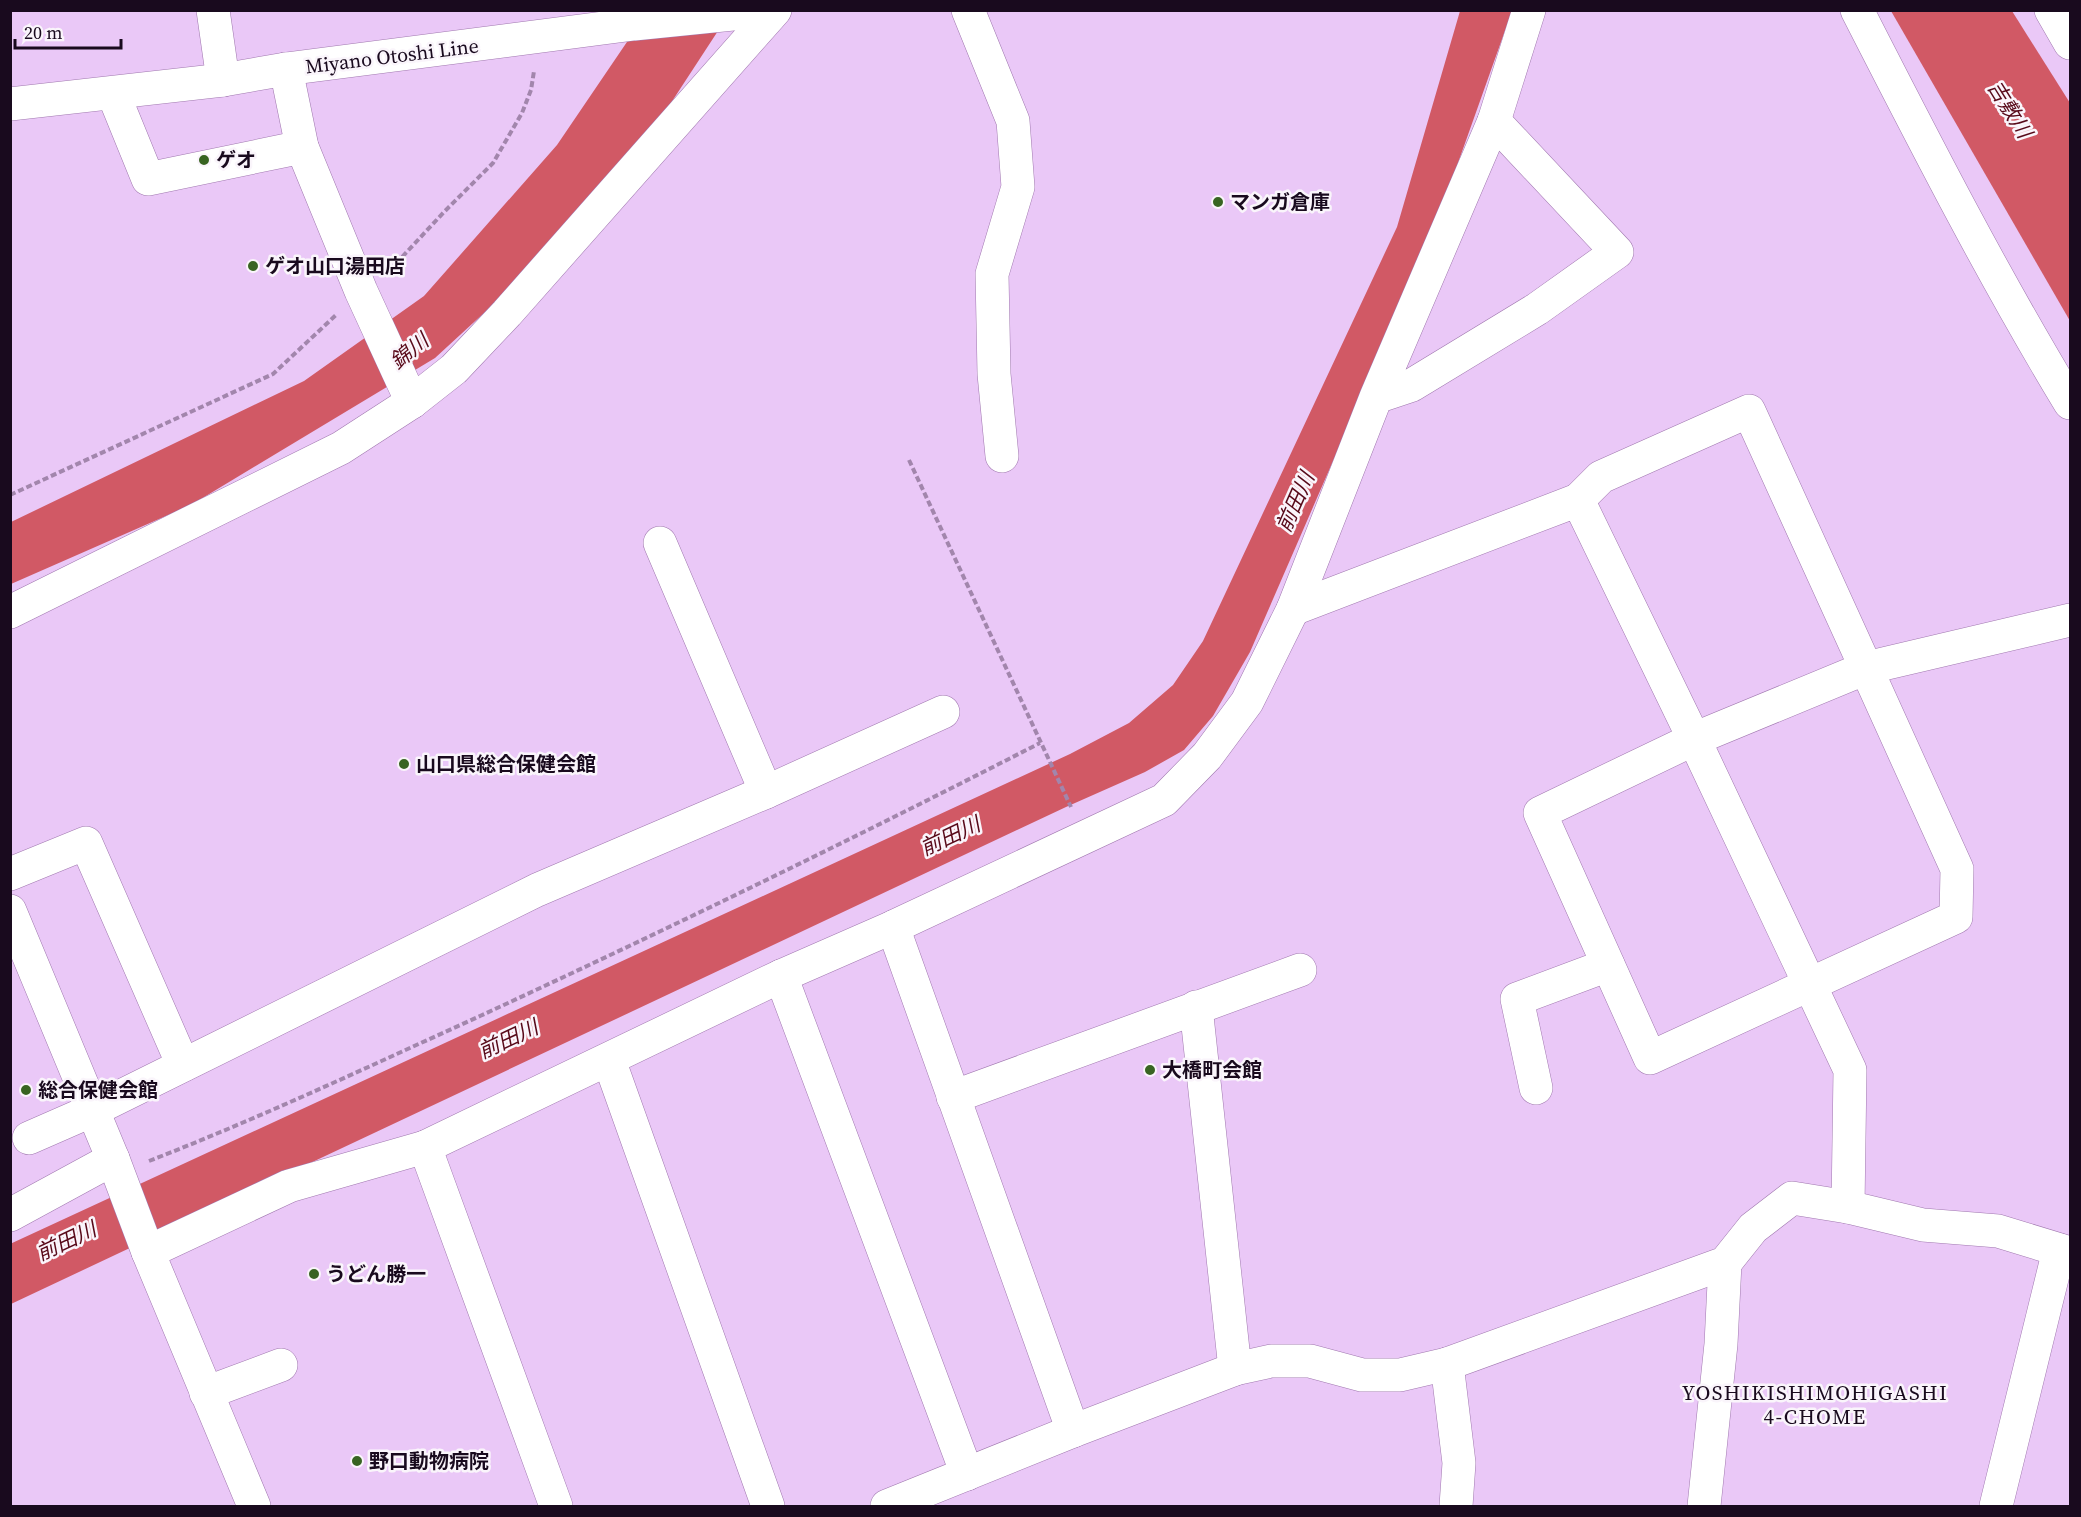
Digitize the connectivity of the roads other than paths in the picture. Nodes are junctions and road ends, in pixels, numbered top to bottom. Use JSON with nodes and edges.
{"nodes":[{"id":1,"x":213,"y":10,"type":"edge"},
{"id":2,"x":968,"y":10,"type":"edge"},
{"id":3,"x":1529,"y":10,"type":"edge"},
{"id":4,"x":1857,"y":10,"type":"edge"},
{"id":5,"x":2051,"y":10,"type":"edge"},
{"id":6,"x":771,"y":11,"type":"edge"},
{"id":7,"x":624,"y":21,"type":"edge"},
{"id":8,"x":2070,"y":43,"type":"edge"},
{"id":9,"x":286,"y":69,"type":"junction"},
{"id":10,"x":223,"y":80,"type":"junction"},
{"id":11,"x":113,"y":93,"type":"junction"},
{"id":12,"x":10,"y":104,"type":"edge"},
{"id":13,"x":1494,"y":122,"type":"junction"},
{"id":14,"x":302,"y":147,"type":"junction"},
{"id":15,"x":1376,"y":397,"type":"junction"},
{"id":16,"x":412,"y":402,"type":"junction"},
{"id":17,"x":2070,"y":404,"type":"edge"},
{"id":18,"x":1002,"y":456,"type":"dead end"},
{"id":19,"x":1578,"y":500,"type":"junction"},
{"id":20,"x":660,"y":543,"type":"dead end"},
{"id":21,"x":1293,"y":609,"type":"junction"},
{"id":22,"x":10,"y":612,"type":"edge"},
{"id":23,"x":2070,"y":620,"type":"edge"},
{"id":24,"x":1866,"y":668,"type":"junction"},
{"id":25,"x":943,"y":712,"type":"dead end"},
{"id":26,"x":1694,"y":739,"type":"junction"},
{"id":27,"x":766,"y":792,"type":"junction"},
{"id":28,"x":10,"y":874,"type":"edge"},
{"id":29,"x":10,"y":911,"type":"edge"},
{"id":30,"x":893,"y":927,"type":"junction"},
{"id":31,"x":1608,"y":964,"type":"junction"},
{"id":32,"x":1299,"y":970,"type":"dead end"},
{"id":33,"x":781,"y":976,"type":"junction"},
{"id":34,"x":1809,"y":984,"type":"junction"},
{"id":35,"x":1196,"y":1007,"type":"junction"},
{"id":36,"x":609,"y":1060,"type":"junction"},
{"id":37,"x":183,"y":1065,"type":"junction"},
{"id":38,"x":1536,"y":1088,"type":"dead end"},
{"id":39,"x":953,"y":1097,"type":"junction"},
{"id":40,"x":93,"y":1110,"type":"junction"},
{"id":41,"x":29,"y":1138,"type":"dead end"},
{"id":42,"x":425,"y":1147,"type":"junction"},
{"id":43,"x":116,"y":1166,"type":"junction"},
{"id":44,"x":1848,"y":1207,"type":"junction"},
{"id":45,"x":10,"y":1215,"type":"edge"},
{"id":46,"x":2065,"y":1251,"type":"edge"},
{"id":47,"x":148,"y":1252,"type":"junction"},
{"id":48,"x":1725,"y":1263,"type":"junction"},
{"id":49,"x":1447,"y":1364,"type":"junction"},
{"id":50,"x":281,"y":1365,"type":"dead end"},
{"id":51,"x":1235,"y":1369,"type":"junction"},
{"id":52,"x":206,"y":1393,"type":"junction"},
{"id":53,"x":1073,"y":1431,"type":"junction"},
{"id":54,"x":967,"y":1474,"type":"junction"},
{"id":55,"x":254,"y":1506,"type":"edge"},
{"id":56,"x":556,"y":1506,"type":"edge"},
{"id":57,"x":768,"y":1506,"type":"edge"},
{"id":58,"x":887,"y":1506,"type":"edge"},
{"id":59,"x":1456,"y":1506,"type":"edge"},
{"id":60,"x":1704,"y":1506,"type":"edge"},
{"id":61,"x":1996,"y":1506,"type":"edge"}],
"edges":[{"from":1,"to":10,"type":"street"},
{"from":2,"to":18,"type":"street"},
{"from":3,"to":13,"type":"street"},
{"from":4,"to":17,"type":"street"},
{"from":5,"to":8,"type":"street"},
{"from":6,"to":7,"type":"street","name":"Miyano Otoshi Line"},
{"from":6,"to":16,"type":"street"},
{"from":7,"to":9,"type":"street","name":"Miyano Otoshi Line"},
{"from":9,"to":10,"type":"street","name":"Miyano Otoshi Line"},
{"from":9,"to":14,"type":"street"},
{"from":10,"to":11,"type":"street","name":"Miyano Otoshi Line"},
{"from":11,"to":12,"type":"street","name":"Miyano Otoshi Line"},
{"from":11,"to":14,"type":"street"},
{"from":13,"to":15,"type":"street"},
{"from":13,"to":15,"type":"street"},
{"from":14,"to":16,"type":"street"},
{"from":15,"to":21,"type":"street"},
{"from":16,"to":22,"type":"street"},
{"from":19,"to":21,"type":"street"},
{"from":19,"to":24,"type":"street"},
{"from":19,"to":26,"type":"street"},
{"from":20,"to":27,"type":"street"},
{"from":21,"to":30,"type":"street"},
{"from":23,"to":24,"type":"street"},
{"from":24,"to":26,"type":"street"},
{"from":24,"to":34,"type":"street"},
{"from":25,"to":27,"type":"street"},
{"from":26,"to":31,"type":"street"},
{"from":26,"to":34,"type":"street"},
{"from":27,"to":37,"type":"street"},
{"from":28,"to":37,"type":"street"},
{"from":29,"to":40,"type":"street"},
{"from":30,"to":33,"type":"street"},
{"from":30,"to":39,"type":"street"},
{"from":31,"to":34,"type":"street"},
{"from":31,"to":38,"type":"street"},
{"from":32,"to":35,"type":"street"},
{"from":33,"to":36,"type":"street"},
{"from":33,"to":54,"type":"street"},
{"from":34,"to":44,"type":"street"},
{"from":35,"to":39,"type":"street"},
{"from":35,"to":51,"type":"street"},
{"from":36,"to":42,"type":"street"},
{"from":36,"to":57,"type":"street"},
{"from":37,"to":40,"type":"street"},
{"from":39,"to":53,"type":"street"},
{"from":40,"to":41,"type":"street"},
{"from":40,"to":43,"type":"street"},
{"from":42,"to":47,"type":"street"},
{"from":42,"to":56,"type":"street"},
{"from":43,"to":45,"type":"street"},
{"from":43,"to":47,"type":"street"},
{"from":44,"to":46,"type":"street"},
{"from":44,"to":48,"type":"street"},
{"from":46,"to":61,"type":"street"},
{"from":47,"to":52,"type":"street"},
{"from":48,"to":49,"type":"street"},
{"from":48,"to":60,"type":"street"},
{"from":49,"to":51,"type":"street"},
{"from":49,"to":59,"type":"street"},
{"from":50,"to":52,"type":"street"},
{"from":51,"to":53,"type":"street"},
{"from":52,"to":55,"type":"street"},
{"from":53,"to":54,"type":"street"},
{"from":54,"to":58,"type":"street"}]}
